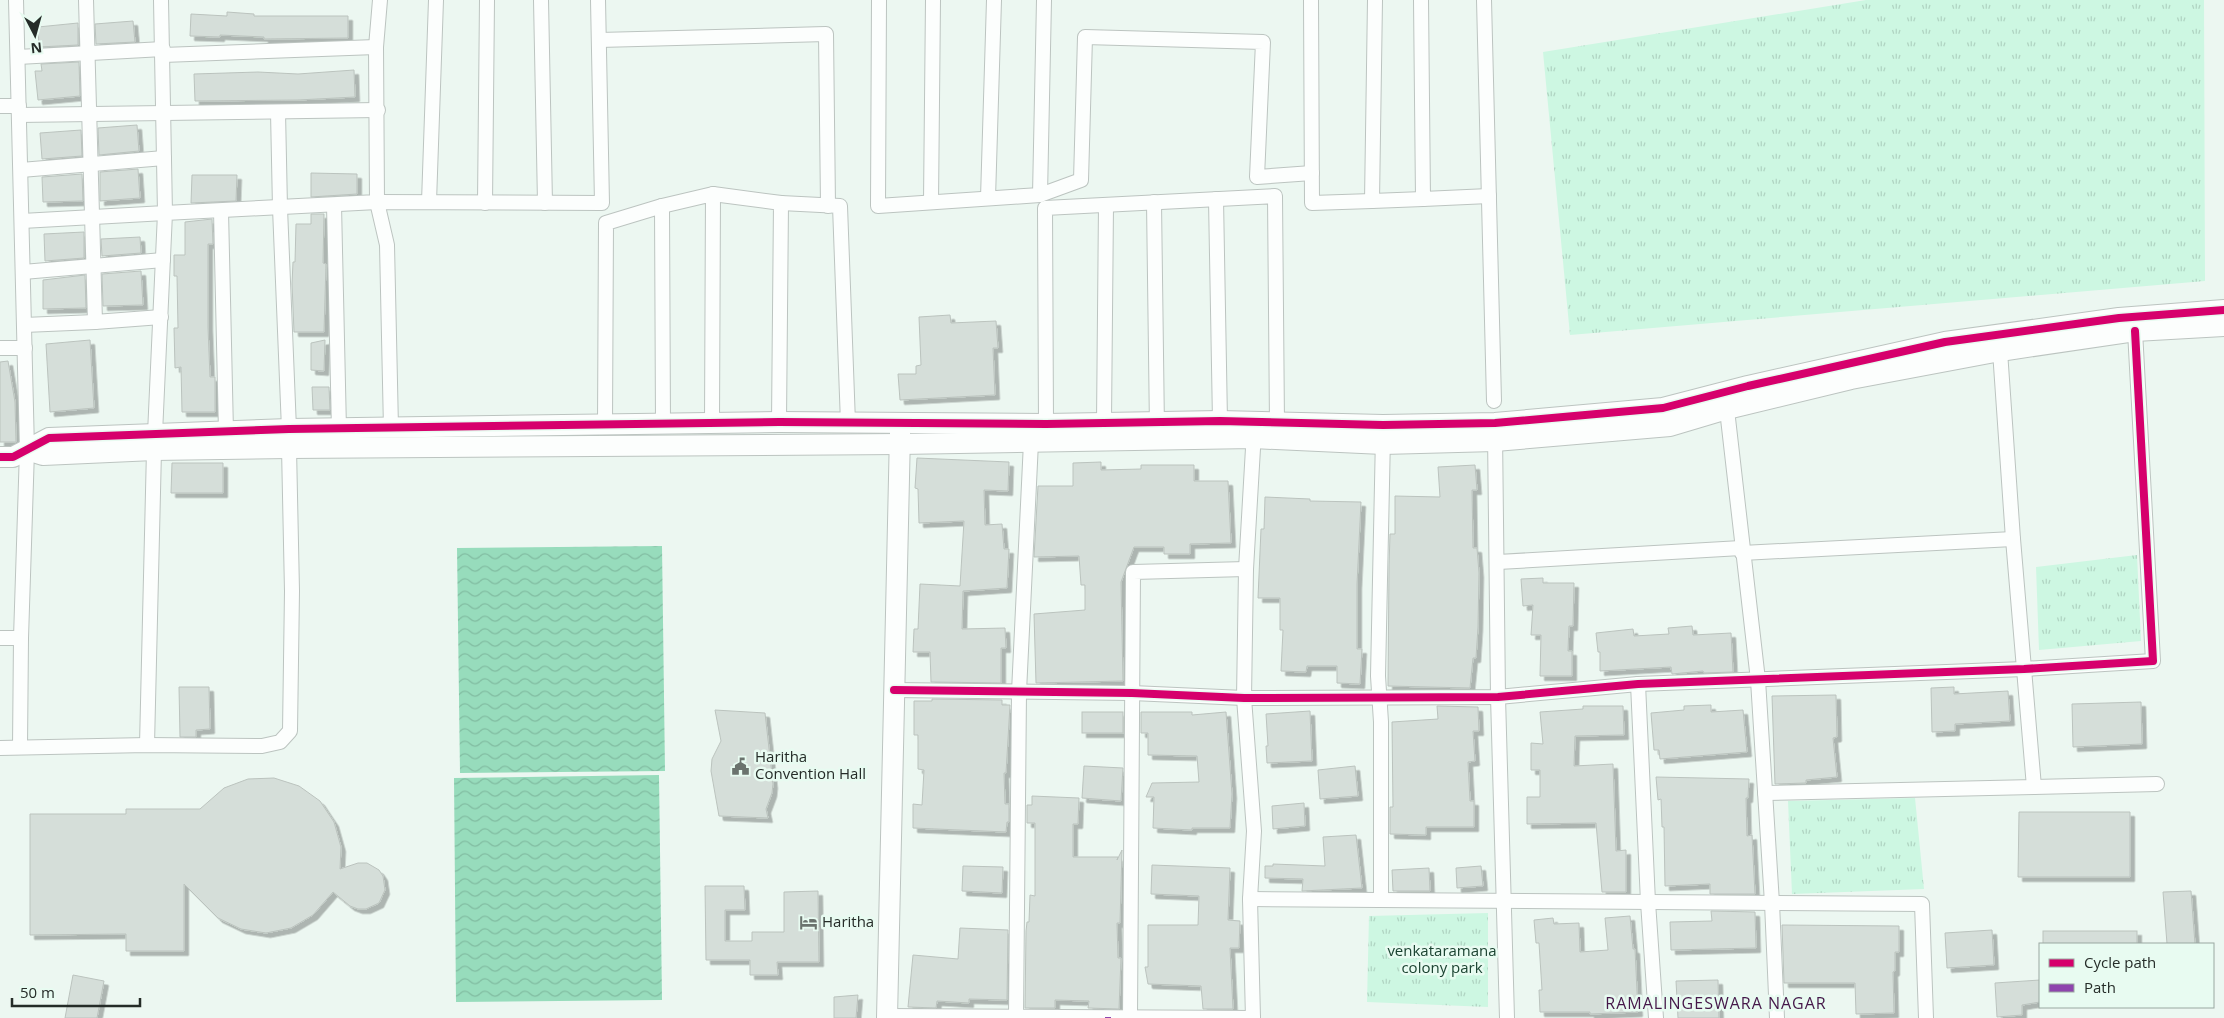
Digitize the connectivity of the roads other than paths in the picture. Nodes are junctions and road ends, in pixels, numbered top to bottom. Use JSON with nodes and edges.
{"nodes":[{"id":1,"x":16,"y":0,"type":"edge"},
{"id":2,"x":86,"y":0,"type":"edge"},
{"id":3,"x":161,"y":0,"type":"edge"},
{"id":4,"x":380,"y":0,"type":"edge"},
{"id":5,"x":436,"y":0,"type":"edge"},
{"id":6,"x":487,"y":0,"type":"edge"},
{"id":7,"x":541,"y":0,"type":"edge"},
{"id":8,"x":598,"y":0,"type":"edge"},
{"id":9,"x":880,"y":0,"type":"edge"},
{"id":10,"x":934,"y":0,"type":"edge"},
{"id":11,"x":994,"y":0,"type":"edge"},
{"id":12,"x":1044,"y":0,"type":"edge"},
{"id":13,"x":1311,"y":0,"type":"edge"},
{"id":14,"x":1375,"y":0,"type":"edge"},
{"id":15,"x":1421,"y":0,"type":"edge"},
{"id":16,"x":1484,"y":0,"type":"edge"},
{"id":17,"x":599,"y":40,"type":"junction"},
{"id":18,"x":376,"y":47,"type":"junction"},
{"id":19,"x":163,"y":52,"type":"junction"},
{"id":20,"x":87,"y":53,"type":"junction"},
{"id":21,"x":18,"y":57,"type":"junction"},
{"id":22,"x":0,"y":106,"type":"edge"},
{"id":23,"x":19,"y":110,"type":"junction"},
{"id":24,"x":378,"y":110,"type":"junction"},
{"id":25,"x":164,"y":111,"type":"junction"},
{"id":26,"x":278,"y":112,"type":"junction"},
{"id":27,"x":89,"y":113,"type":"junction"},
{"id":28,"x":164,"y":158,"type":"junction"},
{"id":29,"x":91,"y":164,"type":"junction"},
{"id":30,"x":21,"y":170,"type":"junction"},
{"id":31,"x":1312,"y":174,"type":"junction"},
{"id":32,"x":713,"y":194,"type":"junction"},
{"id":33,"x":1040,"y":195,"type":"junction"},
{"id":34,"x":1489,"y":196,"type":"junction"},
{"id":35,"x":988,"y":198,"type":"junction"},
{"id":36,"x":1216,"y":199,"type":"junction"},
{"id":37,"x":1423,"y":199,"type":"junction"},
{"id":38,"x":1372,"y":201,"type":"junction"},
{"id":39,"x":377,"y":202,"type":"junction"},
{"id":40,"x":428,"y":202,"type":"junction"},
{"id":41,"x":931,"y":202,"type":"junction"},
{"id":42,"x":1154,"y":202,"type":"junction"},
{"id":43,"x":485,"y":203,"type":"junction"},
{"id":44,"x":544,"y":203,"type":"junction"},
{"id":45,"x":781,"y":203,"type":"junction"},
{"id":46,"x":334,"y":205,"type":"junction"},
{"id":47,"x":1106,"y":205,"type":"junction"},
{"id":48,"x":662,"y":206,"type":"junction"},
{"id":49,"x":828,"y":206,"type":"junction"},
{"id":50,"x":280,"y":208,"type":"junction"},
{"id":51,"x":221,"y":211,"type":"junction"},
{"id":52,"x":165,"y":213,"type":"junction"},
{"id":53,"x":93,"y":216,"type":"junction"},
{"id":54,"x":22,"y":221,"type":"junction"},
{"id":55,"x":163,"y":260,"type":"junction"},
{"id":56,"x":94,"y":266,"type":"junction"},
{"id":57,"x":23,"y":272,"type":"junction"},
{"id":58,"x":2224,"y":310,"type":"edge"},
{"id":59,"x":161,"y":317,"type":"junction"},
{"id":60,"x":95,"y":322,"type":"junction"},
{"id":61,"x":24,"y":324,"type":"junction"},
{"id":62,"x":2224,"y":326,"type":"edge"},
{"id":63,"x":2135,"y":331,"type":"junction"},
{"id":64,"x":0,"y":348,"type":"edge"},
{"id":65,"x":25,"y":348,"type":"junction"},
{"id":66,"x":2000,"y":351,"type":"junction"},
{"id":67,"x":1863,"y":368,"type":"junction"},
{"id":68,"x":1494,"y":401,"type":"dead end"},
{"id":69,"x":1726,"y":401,"type":"junction"},
{"id":70,"x":1220,"y":421,"type":"junction"},
{"id":71,"x":779,"y":422,"type":"junction"},
{"id":72,"x":1104,"y":422,"type":"junction"},
{"id":73,"x":712,"y":423,"type":"junction"},
{"id":74,"x":848,"y":423,"type":"junction"},
{"id":75,"x":900,"y":423,"type":"junction"},
{"id":76,"x":1046,"y":424,"type":"junction"},
{"id":77,"x":1277,"y":424,"type":"junction"},
{"id":78,"x":605,"y":425,"type":"junction"},
{"id":79,"x":663,"y":425,"type":"junction"},
{"id":80,"x":391,"y":428,"type":"junction"},
{"id":81,"x":339,"y":430,"type":"junction"},
{"id":82,"x":1254,"y":430,"type":"junction"},
{"id":83,"x":1157,"y":431,"type":"junction"},
{"id":84,"x":226,"y":432,"type":"junction"},
{"id":85,"x":1495,"y":432,"type":"junction"},
{"id":86,"x":1383,"y":434,"type":"junction"},
{"id":87,"x":289,"y":438,"type":"junction"},
{"id":88,"x":155,"y":442,"type":"junction"},
{"id":89,"x":1031,"y":442,"type":"junction"},
{"id":90,"x":900,"y":444,"type":"junction"},
{"id":91,"x":27,"y":450,"type":"junction"},
{"id":92,"x":0,"y":457,"type":"edge"},
{"id":93,"x":2013,"y":538,"type":"junction"},
{"id":94,"x":1741,"y":550,"type":"junction"},
{"id":95,"x":1498,"y":562,"type":"junction"},
{"id":96,"x":1246,"y":569,"type":"junction"},
{"id":97,"x":0,"y":638,"type":"edge"},
{"id":98,"x":21,"y":638,"type":"junction"},
{"id":99,"x":2024,"y":669,"type":"junction"},
{"id":100,"x":1758,"y":680,"type":"junction"},
{"id":101,"x":1638,"y":684,"type":"junction"},
{"id":102,"x":894,"y":690,"type":"junction"},
{"id":103,"x":1019,"y":692,"type":"junction"},
{"id":104,"x":1132,"y":693,"type":"junction"},
{"id":105,"x":1379,"y":696,"type":"junction"},
{"id":106,"x":1498,"y":697,"type":"junction"},
{"id":107,"x":1244,"y":698,"type":"junction"},
{"id":108,"x":147,"y":745,"type":"junction"},
{"id":109,"x":20,"y":747,"type":"junction"},
{"id":110,"x":0,"y":748,"type":"edge"},
{"id":111,"x":2157,"y":784,"type":"dead end"},
{"id":112,"x":2034,"y":787,"type":"junction"},
{"id":113,"x":1765,"y":793,"type":"junction"},
{"id":114,"x":1250,"y":899,"type":"junction"},
{"id":115,"x":1381,"y":900,"type":"junction"},
{"id":116,"x":1504,"y":901,"type":"junction"},
{"id":117,"x":1648,"y":902,"type":"junction"},
{"id":118,"x":1772,"y":903,"type":"junction"},
{"id":119,"x":1016,"y":1016,"type":"junction"},
{"id":120,"x":887,"y":1017,"type":"edge"},
{"id":121,"x":1108,"y":1017,"type":"edge"},
{"id":122,"x":1130,"y":1017,"type":"edge"},
{"id":123,"x":1253,"y":1018,"type":"edge"},
{"id":124,"x":1507,"y":1018,"type":"edge"},
{"id":125,"x":1656,"y":1018,"type":"edge"},
{"id":126,"x":1777,"y":1018,"type":"edge"},
{"id":127,"x":1926,"y":1018,"type":"edge"}],
"edges":[{"from":1,"to":21,"type":"street"},
{"from":2,"to":20,"type":"street"},
{"from":3,"to":19,"type":"street"},
{"from":4,"to":18,"type":"street"},
{"from":5,"to":40,"type":"street"},
{"from":6,"to":43,"type":"street"},
{"from":7,"to":44,"type":"street"},
{"from":8,"to":17,"type":"street"},
{"from":9,"to":41,"type":"street"},
{"from":10,"to":41,"type":"street"},
{"from":11,"to":35,"type":"street"},
{"from":12,"to":33,"type":"street"},
{"from":13,"to":31,"type":"street"},
{"from":14,"to":38,"type":"street"},
{"from":15,"to":37,"type":"street"},
{"from":16,"to":34,"type":"street"},
{"from":17,"to":44,"type":"street"},
{"from":17,"to":49,"type":"street"},
{"from":18,"to":19,"type":"street"},
{"from":18,"to":24,"type":"street"},
{"from":19,"to":20,"type":"street"},
{"from":19,"to":25,"type":"street"},
{"from":20,"to":21,"type":"street"},
{"from":20,"to":27,"type":"street"},
{"from":21,"to":23,"type":"street"},
{"from":22,"to":23,"type":"street"},
{"from":23,"to":27,"type":"street"},
{"from":23,"to":30,"type":"street"},
{"from":24,"to":26,"type":"street"},
{"from":24,"to":39,"type":"street"},
{"from":25,"to":26,"type":"street"},
{"from":25,"to":27,"type":"street"},
{"from":25,"to":28,"type":"street"},
{"from":26,"to":50,"type":"street"},
{"from":27,"to":29,"type":"street"},
{"from":28,"to":29,"type":"street"},
{"from":28,"to":52,"type":"street"},
{"from":29,"to":30,"type":"street"},
{"from":29,"to":53,"type":"street"},
{"from":30,"to":54,"type":"street"},
{"from":31,"to":33,"type":"street"},
{"from":31,"to":38,"type":"street"},
{"from":32,"to":45,"type":"street"},
{"from":32,"to":48,"type":"street"},
{"from":32,"to":73,"type":"street"},
{"from":33,"to":35,"type":"street"},
{"from":34,"to":37,"type":"street"},
{"from":34,"to":68,"type":"street"},
{"from":35,"to":41,"type":"street"},
{"from":36,"to":42,"type":"street"},
{"from":36,"to":70,"type":"street"},
{"from":36,"to":77,"type":"street"},
{"from":37,"to":38,"type":"street"},
{"from":39,"to":40,"type":"street"},
{"from":39,"to":46,"type":"street"},
{"from":39,"to":80,"type":"street"},
{"from":40,"to":43,"type":"street"},
{"from":42,"to":47,"type":"street"},
{"from":42,"to":83,"type":"street"},
{"from":43,"to":44,"type":"street"},
{"from":45,"to":49,"type":"street"},
{"from":45,"to":71,"type":"street"},
{"from":46,"to":50,"type":"street"},
{"from":46,"to":81,"type":"street"},
{"from":47,"to":72,"type":"street"},
{"from":47,"to":76,"type":"street"},
{"from":48,"to":78,"type":"street"},
{"from":48,"to":79,"type":"street"},
{"from":49,"to":74,"type":"street"},
{"from":50,"to":51,"type":"street"},
{"from":50,"to":87,"type":"street"},
{"from":51,"to":52,"type":"street"},
{"from":51,"to":84,"type":"street"},
{"from":52,"to":53,"type":"street"},
{"from":52,"to":55,"type":"street"},
{"from":53,"to":54,"type":"street"},
{"from":53,"to":56,"type":"street"},
{"from":54,"to":57,"type":"street"},
{"from":55,"to":56,"type":"street"},
{"from":55,"to":59,"type":"street"},
{"from":56,"to":57,"type":"street"},
{"from":56,"to":60,"type":"street"},
{"from":57,"to":61,"type":"street"},
{"from":58,"to":67,"type":"street"},
{"from":59,"to":60,"type":"street"},
{"from":59,"to":88,"type":"street"},
{"from":60,"to":61,"type":"street"},
{"from":61,"to":65,"type":"street"},
{"from":62,"to":63,"type":"street"},
{"from":63,"to":66,"type":"street"},
{"from":63,"to":99,"type":"street"},
{"from":64,"to":65,"type":"street"},
{"from":65,"to":91,"type":"street"},
{"from":66,"to":67,"type":"street"},
{"from":66,"to":93,"type":"street"},
{"from":67,"to":69,"type":"street"},
{"from":69,"to":85,"type":"street"},
{"from":69,"to":94,"type":"street"},
{"from":70,"to":82,"type":"street"},
{"from":70,"to":83,"type":"street"},
{"from":71,"to":73,"type":"street"},
{"from":71,"to":74,"type":"street"},
{"from":72,"to":76,"type":"street"},
{"from":72,"to":83,"type":"street"},
{"from":73,"to":79,"type":"street"},
{"from":74,"to":75,"type":"street"},
{"from":75,"to":76,"type":"street"},
{"from":75,"to":90,"type":"street"},
{"from":77,"to":82,"type":"street"},
{"from":77,"to":86,"type":"street"},
{"from":78,"to":79,"type":"street"},
{"from":78,"to":80,"type":"street"},
{"from":80,"to":81,"type":"street"},
{"from":81,"to":87,"type":"street"},
{"from":82,"to":83,"type":"street"},
{"from":82,"to":86,"type":"street"},
{"from":82,"to":96,"type":"street"},
{"from":83,"to":89,"type":"street"},
{"from":84,"to":87,"type":"street"},
{"from":84,"to":88,"type":"street"},
{"from":85,"to":86,"type":"street"},
{"from":85,"to":95,"type":"street"},
{"from":86,"to":105,"type":"street"},
{"from":87,"to":88,"type":"street"},
{"from":87,"to":90,"type":"street"},
{"from":87,"to":108,"type":"street"},
{"from":88,"to":91,"type":"street"},
{"from":88,"to":108,"type":"street"},
{"from":89,"to":90,"type":"street"},
{"from":89,"to":103,"type":"street"},
{"from":90,"to":102,"type":"street"},
{"from":91,"to":92,"type":"street"},
{"from":91,"to":98,"type":"street"},
{"from":93,"to":94,"type":"street"},
{"from":93,"to":99,"type":"street"},
{"from":94,"to":95,"type":"street"},
{"from":94,"to":100,"type":"street"},
{"from":95,"to":106,"type":"street"},
{"from":96,"to":104,"type":"street"},
{"from":96,"to":107,"type":"street"},
{"from":97,"to":98,"type":"street"},
{"from":98,"to":109,"type":"street"},
{"from":99,"to":100,"type":"street"},
{"from":99,"to":112,"type":"street"},
{"from":100,"to":101,"type":"street"},
{"from":100,"to":113,"type":"street"},
{"from":101,"to":106,"type":"street"},
{"from":101,"to":117,"type":"street"},
{"from":102,"to":103,"type":"street"},
{"from":102,"to":120,"type":"street"},
{"from":103,"to":104,"type":"street"},
{"from":103,"to":119,"type":"street"},
{"from":104,"to":107,"type":"street"},
{"from":104,"to":122,"type":"street"},
{"from":105,"to":106,"type":"street"},
{"from":105,"to":107,"type":"street"},
{"from":105,"to":115,"type":"street"},
{"from":106,"to":116,"type":"street"},
{"from":107,"to":114,"type":"street"},
{"from":108,"to":109,"type":"street"},
{"from":109,"to":110,"type":"street"},
{"from":111,"to":112,"type":"street"},
{"from":112,"to":113,"type":"street"},
{"from":113,"to":118,"type":"street"},
{"from":114,"to":115,"type":"street"},
{"from":114,"to":123,"type":"street"},
{"from":115,"to":116,"type":"street"},
{"from":116,"to":117,"type":"street"},
{"from":116,"to":124,"type":"street"},
{"from":117,"to":118,"type":"street"},
{"from":117,"to":125,"type":"street"},
{"from":118,"to":126,"type":"street"},
{"from":118,"to":127,"type":"street"},
{"from":119,"to":120,"type":"street"},
{"from":119,"to":121,"type":"street"},
{"from":121,"to":122,"type":"street"},
{"from":122,"to":123,"type":"street"}]}
